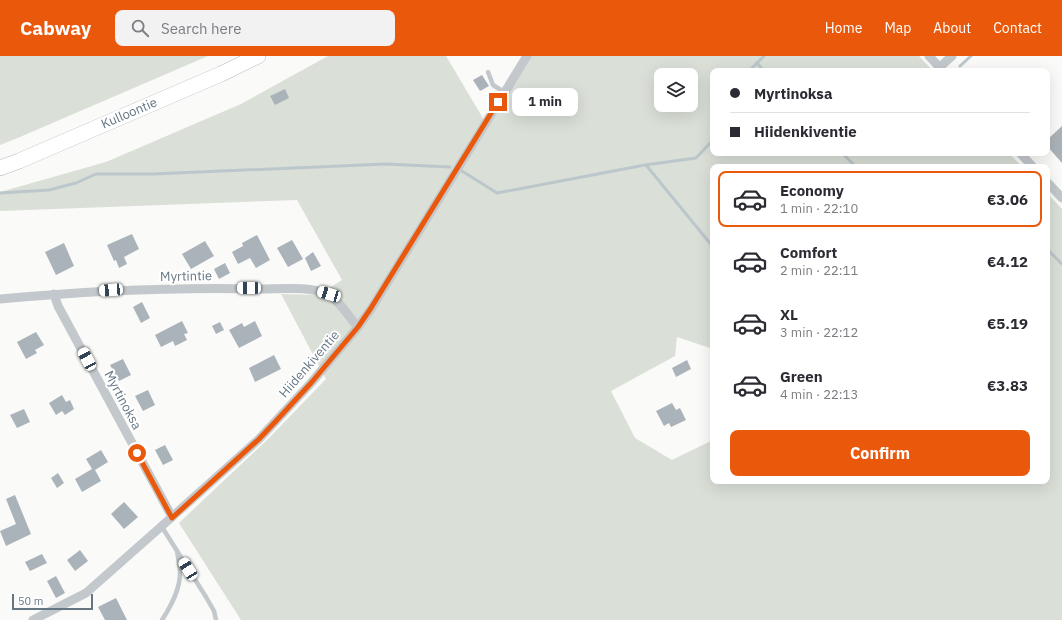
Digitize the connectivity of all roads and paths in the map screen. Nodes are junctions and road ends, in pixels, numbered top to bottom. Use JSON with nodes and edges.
{"nodes":[{"id":1,"x":258,"y":56,"type":"edge"},
{"id":2,"x":527,"y":56,"type":"edge"},
{"id":3,"x":929,"y":56,"type":"edge"},
{"id":4,"x":952,"y":56,"type":"edge"},
{"id":5,"x":941,"y":68,"type":"edge"},
{"id":6,"x":943,"y":68,"type":"edge"},
{"id":7,"x":488,"y":72,"type":"dead end"},
{"id":8,"x":504,"y":92,"type":"junction"},
{"id":9,"x":1023,"y":156,"type":"edge"},
{"id":10,"x":1030,"y":164,"type":"edge"},
{"id":11,"x":0,"y":168,"type":"edge"},
{"id":12,"x":1050,"y":185,"type":"edge"},
{"id":13,"x":1062,"y":198,"type":"edge"},
{"id":14,"x":54,"y":294,"type":"junction"},
{"id":15,"x":0,"y":299,"type":"edge"},
{"id":16,"x":358,"y":327,"type":"junction"},
{"id":17,"x":172,"y":518,"type":"junction"},
{"id":18,"x":162,"y":527,"type":"junction"},
{"id":19,"x":176,"y":549,"type":"junction"},
{"id":20,"x":33,"y":620,"type":"edge"},
{"id":21,"x":162,"y":620,"type":"edge"},
{"id":22,"x":216,"y":620,"type":"edge"}],
"edges":[{"from":1,"to":11,"type":"main road","name":"Kulloontie"},
{"from":2,"to":8,"type":"street","name":"Hiidenkiventie"},
{"from":3,"to":5,"type":"street"},
{"from":4,"to":6,"type":"street"},
{"from":7,"to":8,"type":"lane"},
{"from":8,"to":16,"type":"street","name":"Hiidenkiventie"},
{"from":9,"to":10,"type":"street"},
{"from":12,"to":13,"type":"street"},
{"from":14,"to":15,"type":"street","name":"Myrtintie"},
{"from":14,"to":16,"type":"street","name":"Myrtintie"},
{"from":14,"to":17,"type":"street","name":"Myrtinoksa"},
{"from":16,"to":17,"type":"street","name":"Hiidenkiventie"},
{"from":17,"to":18,"type":"street","name":"Hiidenkiventie"},
{"from":18,"to":19,"type":"lane"},
{"from":18,"to":20,"type":"street","name":"Hiidenkiventie"},
{"from":19,"to":21,"type":"lane"},
{"from":19,"to":22,"type":"lane"}]}
